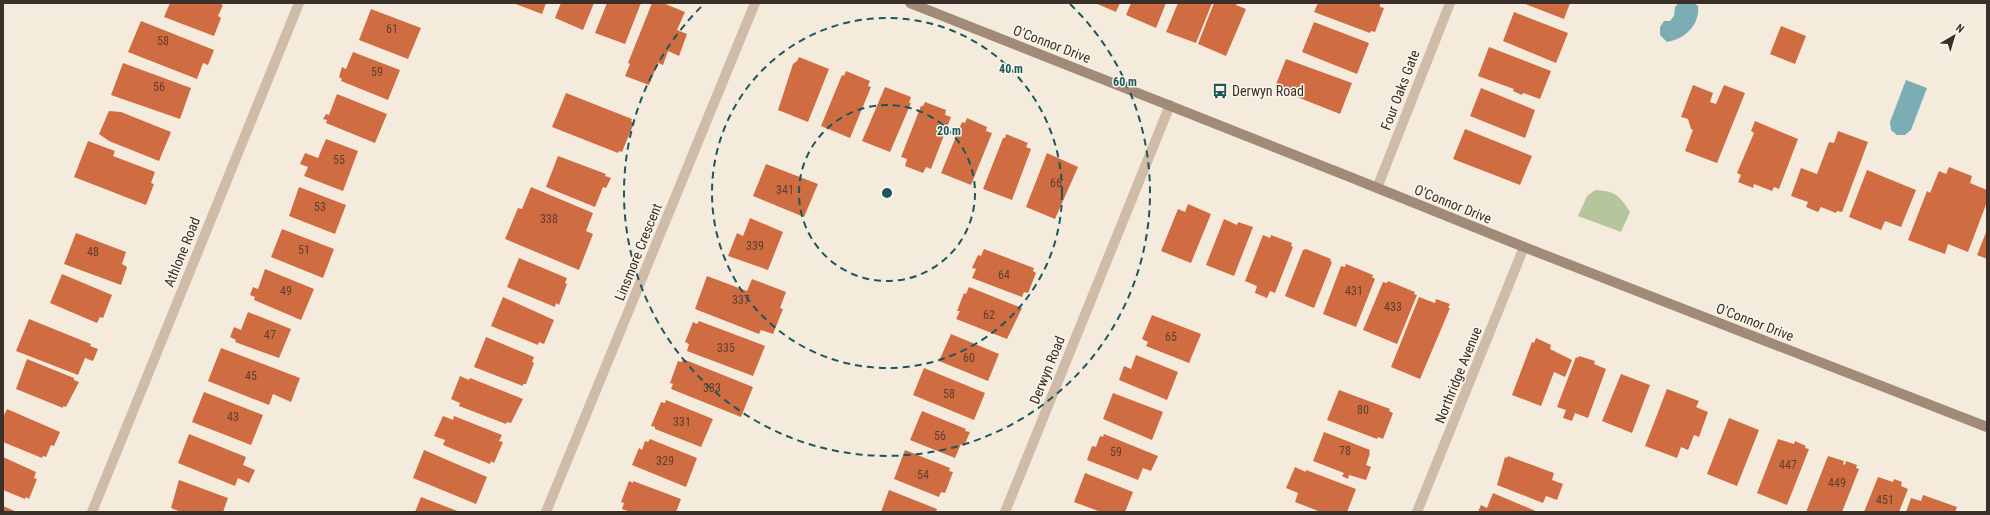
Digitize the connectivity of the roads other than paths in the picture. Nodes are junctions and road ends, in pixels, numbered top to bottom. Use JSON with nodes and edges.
{"nodes":[{"id":1,"x":299,"y":3,"type":"edge"},
{"id":2,"x":755,"y":3,"type":"edge"},
{"id":3,"x":910,"y":3,"type":"edge"},
{"id":4,"x":1450,"y":3,"type":"edge"},
{"id":5,"x":1170,"y":105,"type":"junction"},
{"id":6,"x":1378,"y":188,"type":"junction"},
{"id":7,"x":1524,"y":248,"type":"junction"},
{"id":8,"x":1987,"y":427,"type":"edge"},
{"id":9,"x":92,"y":512,"type":"edge"},
{"id":10,"x":546,"y":512,"type":"edge"},
{"id":11,"x":1005,"y":512,"type":"edge"},
{"id":12,"x":1417,"y":512,"type":"edge"}],
"edges":[{"from":1,"to":9,"type":"street","name":"Athlone Road"},
{"from":2,"to":10,"type":"street","name":"Linsmore Crescent"},
{"from":3,"to":5,"type":"main road","name":"O'Connor Drive"},
{"from":4,"to":6,"type":"street","name":"Four Oaks Gate"},
{"from":5,"to":6,"type":"main road","name":"O'Connor Drive"},
{"from":5,"to":11,"type":"street","name":"Derwyn Road"},
{"from":6,"to":7,"type":"main road","name":"O'Connor Drive"},
{"from":7,"to":8,"type":"main road","name":"O'Connor Drive"},
{"from":7,"to":12,"type":"street","name":"Northridge Avenue"}]}
